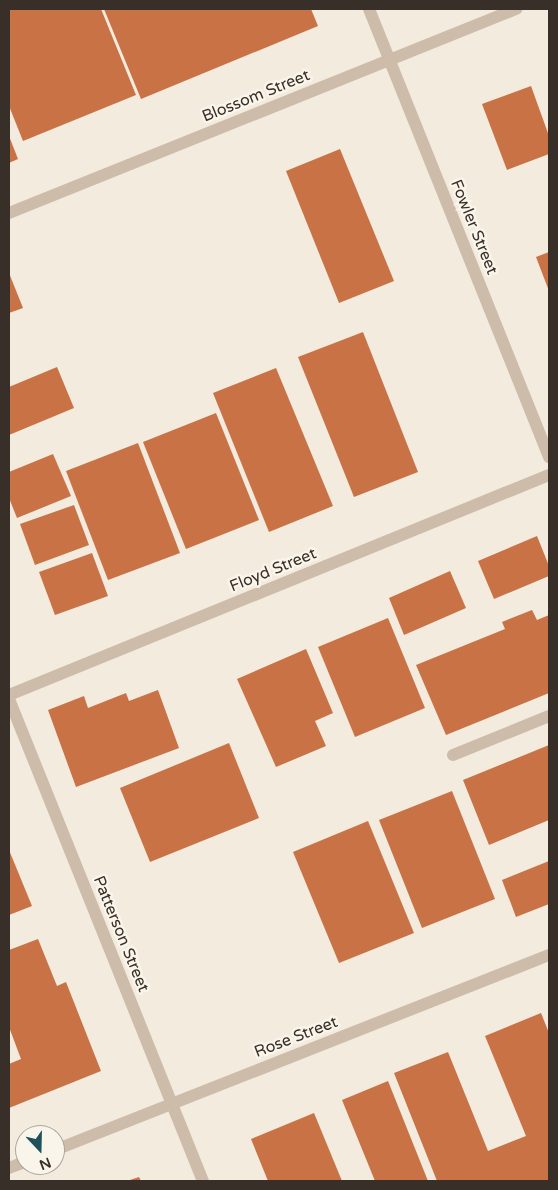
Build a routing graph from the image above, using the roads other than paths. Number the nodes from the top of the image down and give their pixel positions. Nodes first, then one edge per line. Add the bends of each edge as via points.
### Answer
1 (369, 9) edge
2 (516, 9) edge
3 (389, 60) junction
4 (9, 213) edge
5 (549, 457) edge
6 (549, 475) edge
7 (9, 697) edge
8 (549, 716) edge
9 (453, 755) dead end
10 (549, 955) edge
11 (172, 1103) junction
12 (65, 1146) edge
13 (203, 1181) edge

1 - 3 street, Fowler Street
2 - 3 street, Blossom Street
3 - 4 street, Blossom Street
3 - 5 street, Fowler Street
6 - 7 street, Floyd Street
7 - 11 street, Patterson Street
8 - 9 street
10 - 11 street, Rose Street
11 - 12 street, Rose Street
11 - 13 street, Patterson Street

